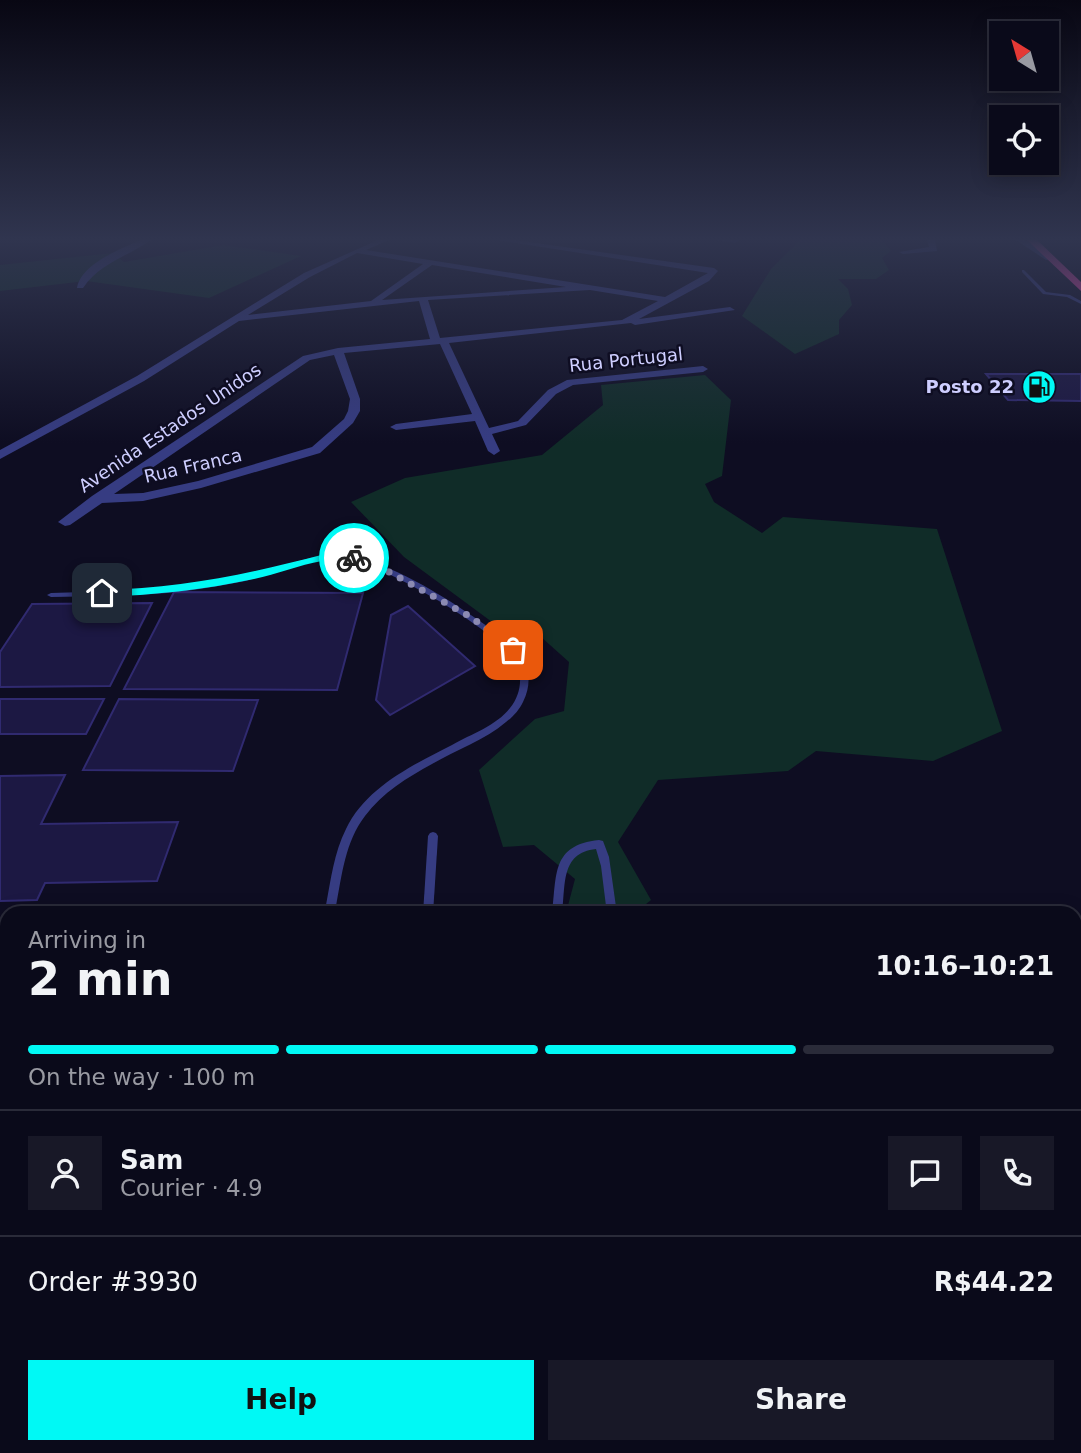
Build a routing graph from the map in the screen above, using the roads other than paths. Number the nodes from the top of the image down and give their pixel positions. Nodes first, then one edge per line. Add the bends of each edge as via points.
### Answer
1 (253, 308) edge
2 (333, 308) edge
3 (428, 308) edge
4 (652, 308) edge
5 (730, 310) dead end
6 (234, 320) junction
7 (624, 323) junction
8 (440, 342) junction
9 (338, 351) junction
10 (703, 369) dead end
11 (478, 417) junction
12 (396, 427) dead end
13 (485, 432) junction
14 (494, 451) dead end
15 (0, 455) edge
16 (97, 499) junction
17 (65, 522) dead end
18 (51, 595) dead end
19 (433, 836) dead end
20 (331, 906) edge
21 (429, 906) edge
22 (557, 906) edge
23 (610, 906) edge

1 - 6 street
2 - 6 street
3 - 8 street
4 - 7 street
5 - 7 street, Avenida Estados Unidos
6 - 15 street via 183,354
7 - 8 street, Avenida Estados Unidos
8 - 9 street, Avenida Estados Unidos
8 - 11 street
9 - 16 street, Avenida Estados Unidos via 296,363
9 - 16 street, Rua Franca via 355,399 354,411 328,443 201,484 143,497
10 - 13 street, Rua Portugal via 571,382 552,392 522,423
11 - 12 street
11 - 13 street
13 - 14 street
16 - 17 street, Avenida Estados Unidos
18 - 20 lane via 205,586 345,556 389,572 471,617 513,650 524,666 525,690 514,710 379,793 343,846
19 - 21 lane
22 - 23 lane via 560,875 571,851 587,844 599,844 604,850

